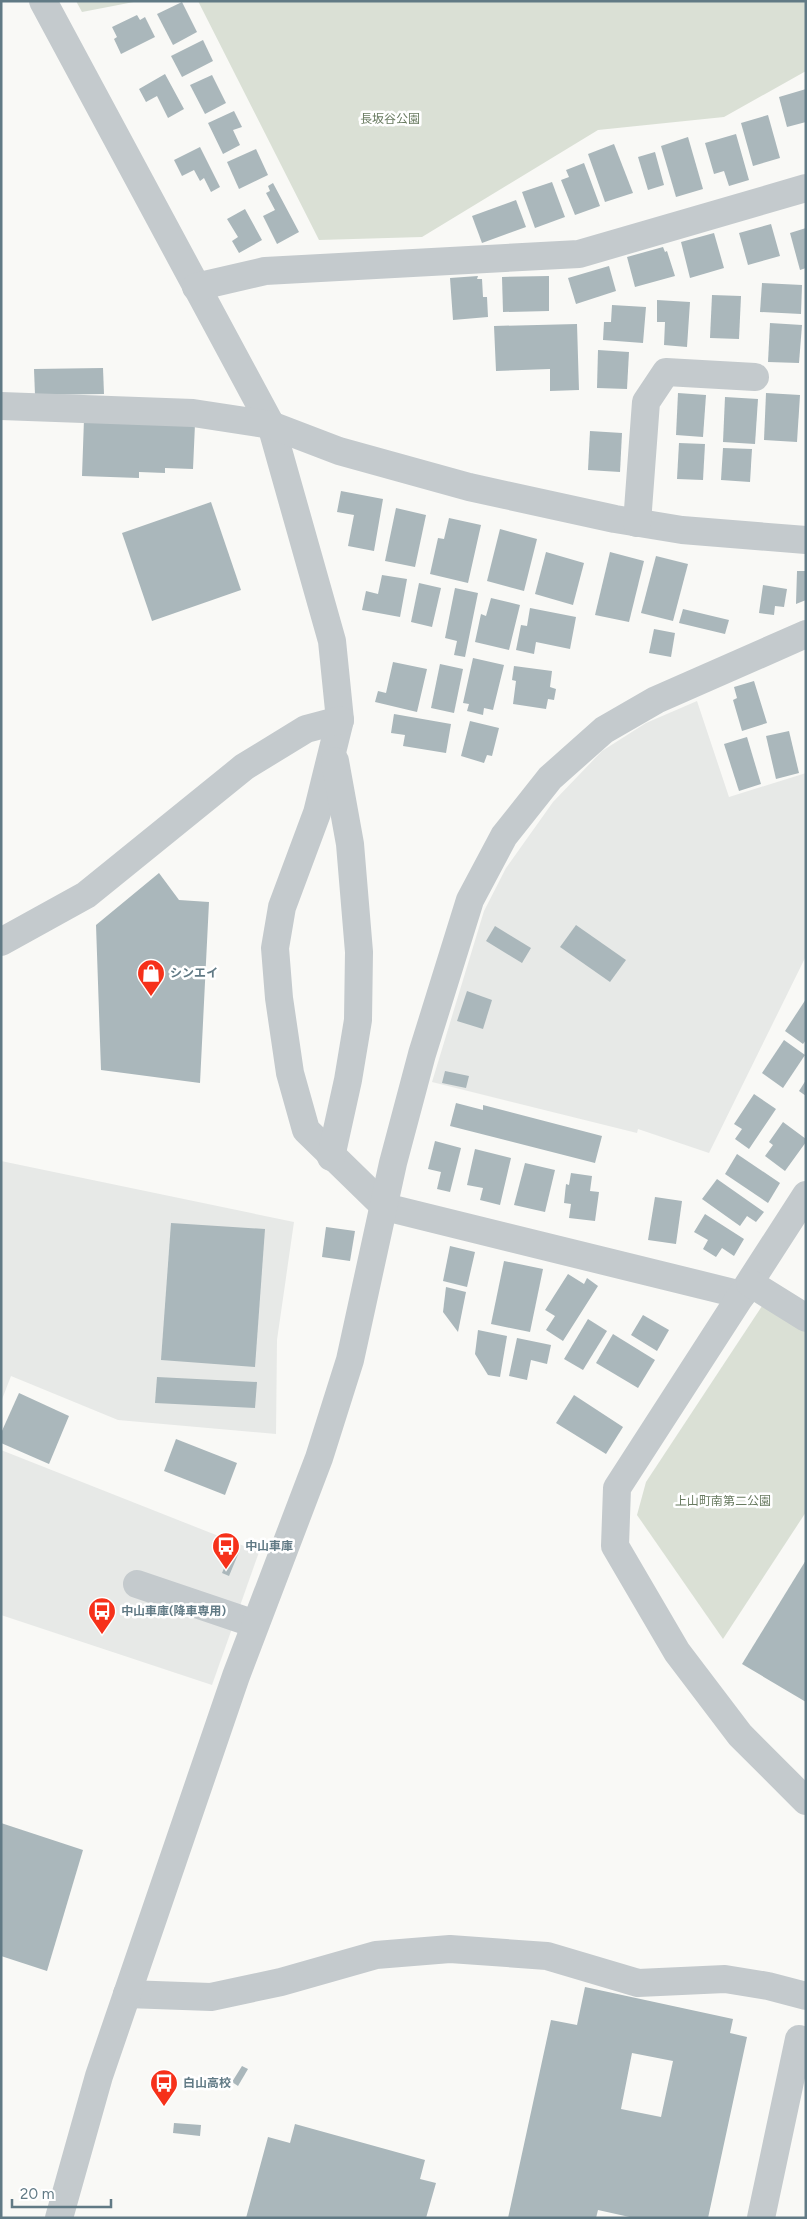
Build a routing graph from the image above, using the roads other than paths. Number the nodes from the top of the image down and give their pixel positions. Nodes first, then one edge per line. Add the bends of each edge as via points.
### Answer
1 (43, 1) edge
2 (806, 188) edge
3 (196, 287) junction
4 (755, 377) dead end
5 (1, 406) edge
6 (271, 425) junction
7 (637, 523) junction
8 (806, 540) edge
9 (806, 634) edge
10 (340, 720) junction
11 (333, 752) junction
12 (1, 942) edge
13 (331, 1157) junction
14 (806, 1195) edge
15 (385, 1207) junction
16 (746, 1289) junction
17 (806, 1318) edge
18 (137, 1584) dead end
19 (255, 1624) junction
20 (806, 1801) edge
21 (127, 1994) junction
22 (806, 1996) edge
23 (799, 2039) dead end
24 (59, 2218) edge
25 (761, 2218) edge

1 - 3 street
2 - 3 street via 579,254 265,271
3 - 6 street
4 - 7 street via 666,372 646,402
5 - 6 street via 193,413
6 - 7 street via 339,451 470,487
6 - 10 street via 332,641
7 - 8 street
9 - 15 street via 656,700 604,730 550,778 504,836 470,900 422,1054 393,1163
10 - 11 street
10 - 12 street via 306,729 244,767 86,895
11 - 13 street via 350,844 359,952 358,1020
11 - 13 street via 317,813 282,907 276,948 279,998 290,1073 306,1130
13 - 15 street
14 - 16 street
15 - 16 street
15 - 19 street via 344,1378 319,1458
16 - 17 street
16 - 20 street via 617,1488 615,1546 677,1652 740,1735
18 - 19 street
19 - 21 street
21 - 22 street via 211,1997 281,1982 376,1955 450,1949 547,1956 638,1983 725,1979
21 - 24 street via 99,2076
23 - 25 street

